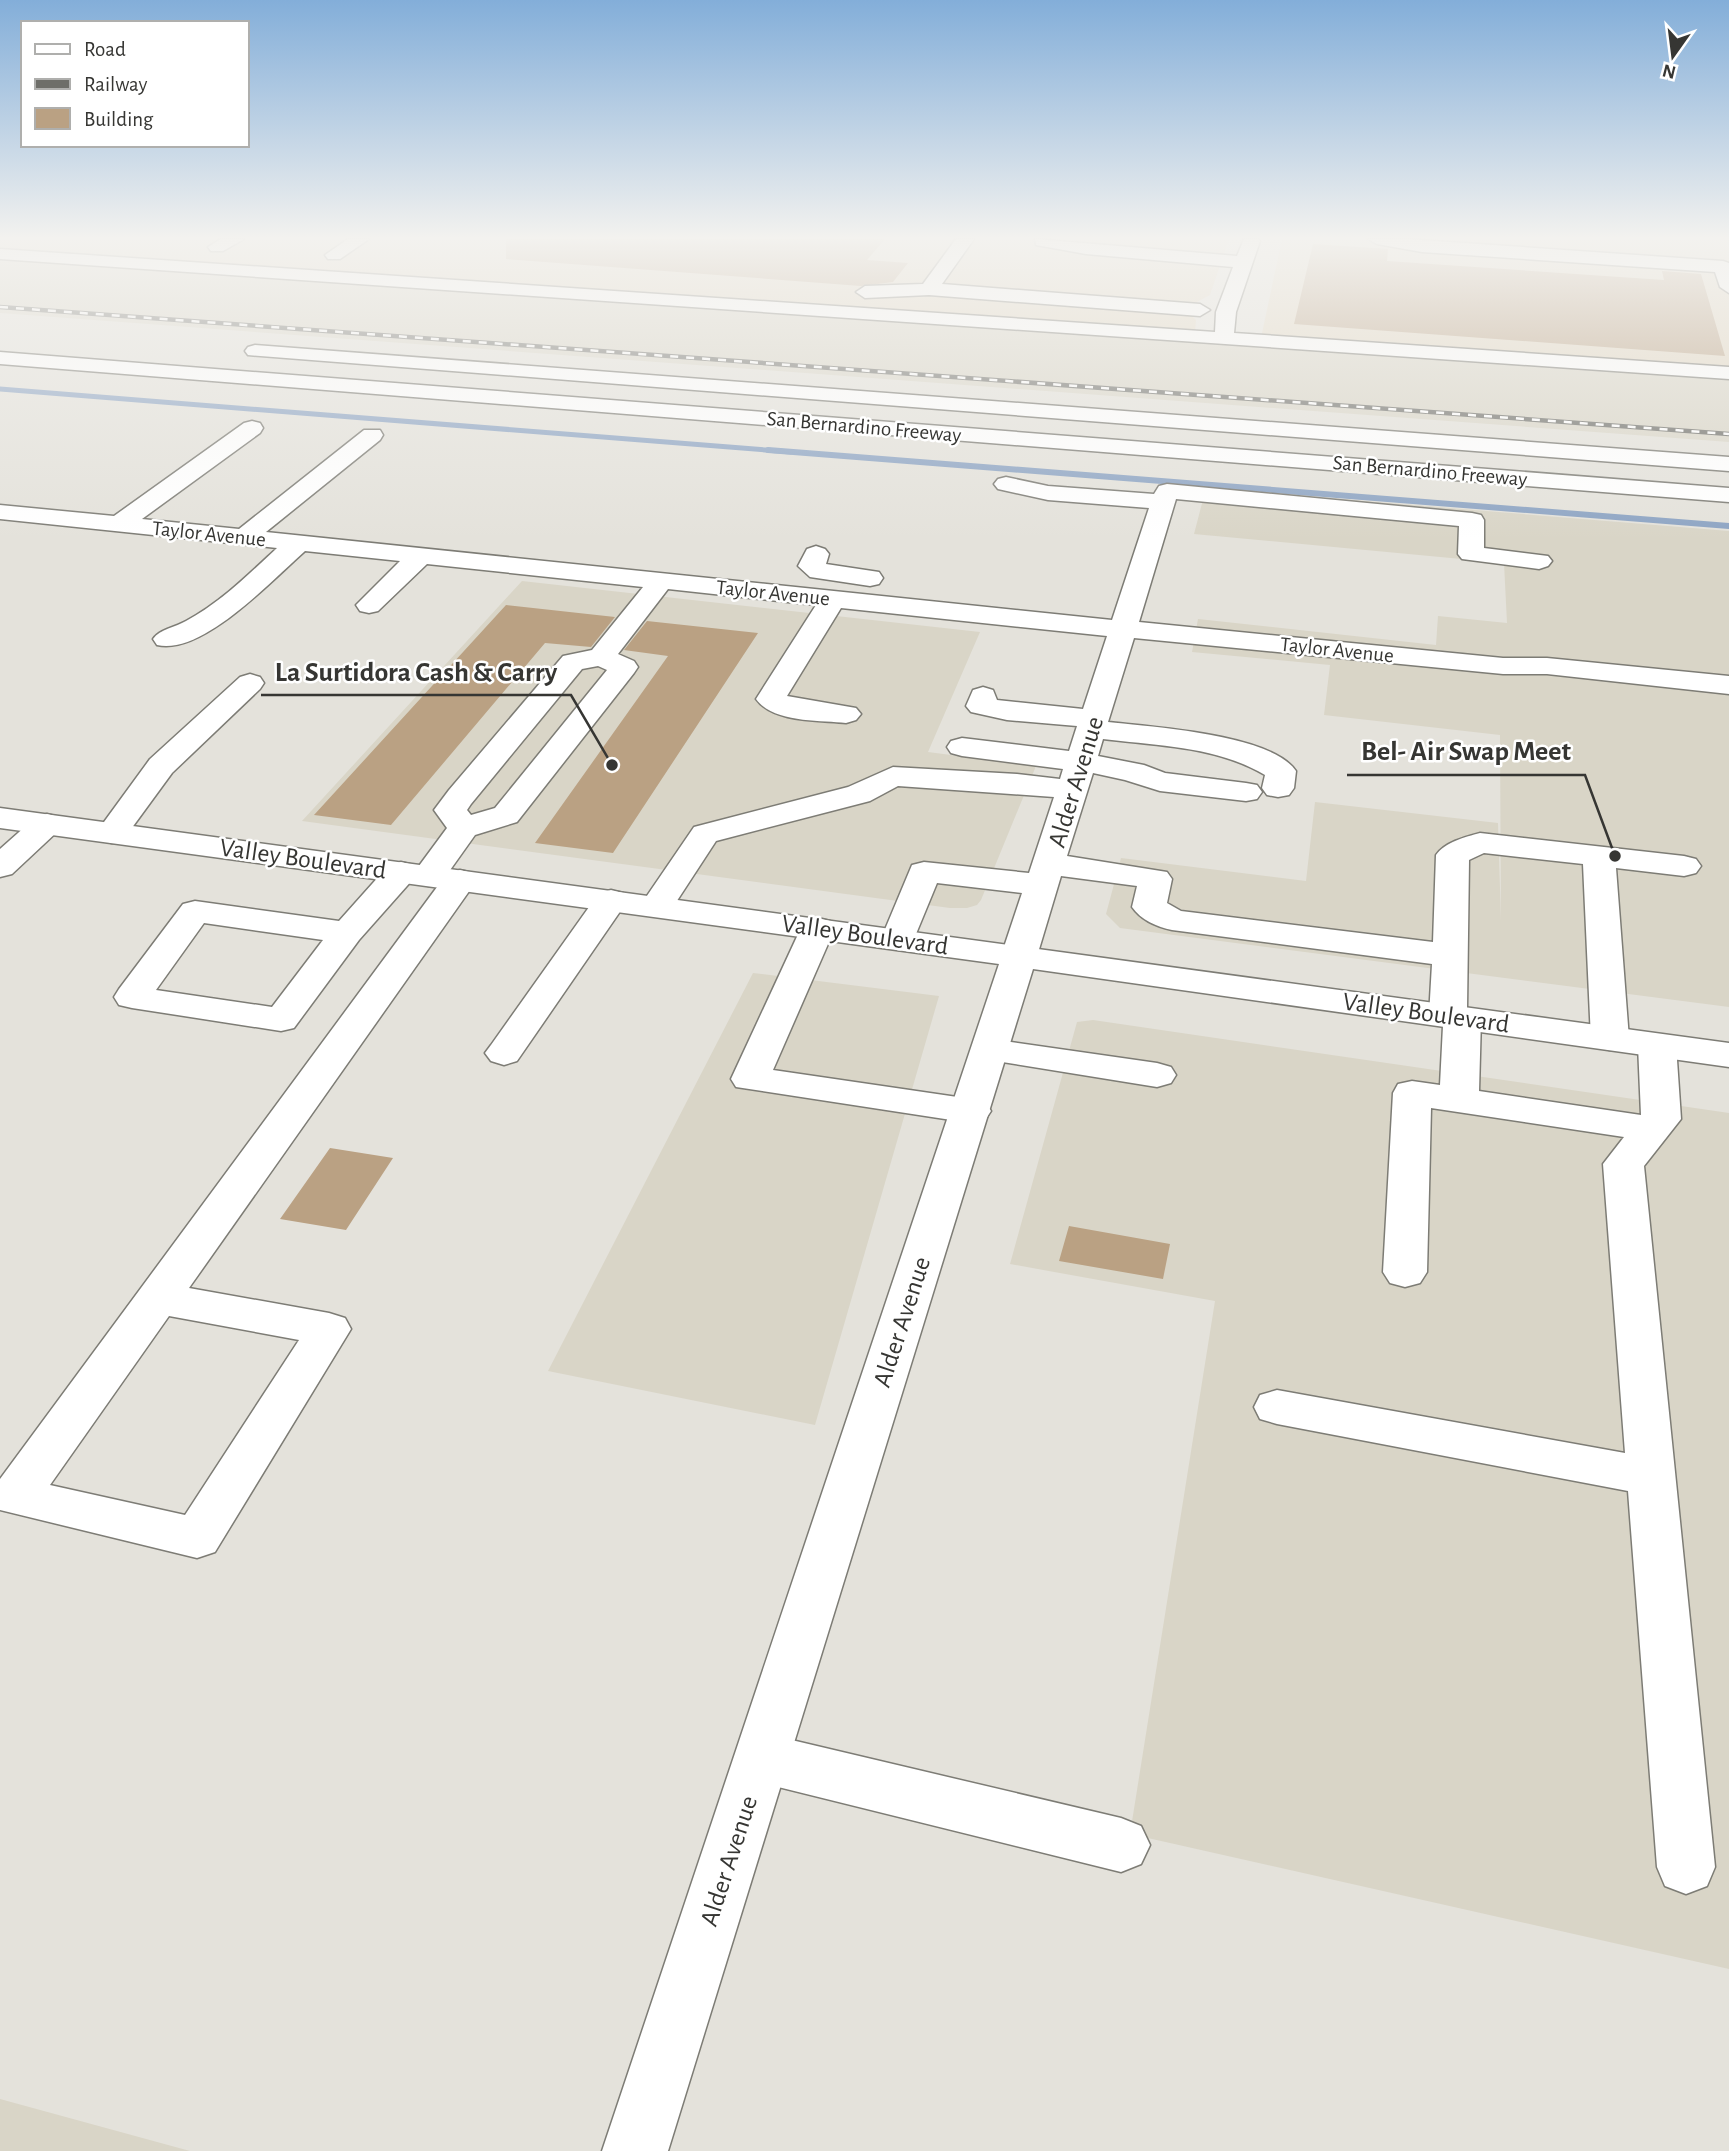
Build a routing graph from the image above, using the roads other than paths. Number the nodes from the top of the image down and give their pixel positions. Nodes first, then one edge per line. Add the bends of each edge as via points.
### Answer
1 (1244, 339) edge
2 (1385, 339) edge
3 (235, 350) dead end
4 (0, 358) edge
5 (1729, 363) edge
6 (1729, 373) edge
7 (251, 428) dead end
8 (372, 435) dead end
9 (1729, 464) edge
10 (1006, 484) dead end
11 (1729, 495) edge
12 (1162, 505) junction
13 (0, 512) edge
14 (1061, 516) dead end
15 (120, 524) junction
16 (245, 537) junction
17 (299, 543) junction
18 (816, 554) dead end
19 (421, 556) junction
20 (1539, 561) dead end
21 (662, 581) junction
22 (833, 599) junction
23 (862, 602) junction
24 (369, 605) dead end
25 (1123, 629) junction
26 (167, 639) dead end
27 (601, 657) junction
28 (250, 683) dead end
29 (1729, 685) edge
30 (983, 696) dead end
31 (846, 714) dead end
32 (1094, 724) junction
33 (962, 747) dead end
34 (1077, 776) junction
35 (1278, 788) dead end
36 (1246, 792) dead end
37 (0, 818) edge
38 (47, 824) junction
39 (464, 828) junction
40 (112, 833) junction
41 (1600, 857) junction
42 (1684, 866) dead end
43 (0, 867) edge
44 (1047, 874) junction
45 (430, 876) junction
46 (611, 900) junction
47 (657, 906) junction
48 (818, 928) junction
49 (348, 933) junction
50 (899, 939) junction
51 (1448, 955) junction
52 (1018, 956) junction
53 (1455, 1017) junction
54 (1610, 1039) junction
55 (1657, 1045) junction
56 (990, 1050) junction
57 (504, 1053) dead end
58 (1729, 1055) edge
59 (1157, 1075) dead end
60 (1459, 1101) junction
61 (971, 1111) junction
62 (1653, 1129) junction
63 (1405, 1272) dead end
64 (157, 1298) junction
65 (1277, 1407) dead end
66 (1651, 1477) junction
67 (762, 1758) junction
68 (1121, 1845) dead end
69 (1686, 1867) dead end
70 (635, 2151) edge

1 - 6 main road
2 - 5 main road
3 - 9 main road, San Bernardino Freeway
4 - 11 main road, San Bernardino Freeway
7 - 15 main road
8 - 16 main road
10 - 12 main road
12 - 14 main road
12 - 20 main road via 1472,520 1471,554
12 - 25 main road, Alder Avenue
13 - 15 main road, Taylor Avenue
15 - 16 main road, Taylor Avenue
16 - 17 main road, Taylor Avenue
17 - 19 main road, Taylor Avenue
17 - 26 main road via 210,619 185,635
18 - 23 main road via 811,566 819,571 875,580
19 - 21 main road, Taylor Avenue
19 - 24 main road
21 - 22 main road, Taylor Avenue
21 - 27 main road
22 - 23 main road, Taylor Avenue
22 - 31 main road via 771,699 787,707
23 - 25 main road, Taylor Avenue
25 - 29 main road, Taylor Avenue
25 - 32 main road, Alder Avenue
27 - 39 main road via 573,662 455,803 450,810
27 - 39 main road via 624,667 506,815
28 - 40 main road via 162,766
30 - 32 main road via 981,706
32 - 34 main road, Alder Avenue
32 - 35 main road via 1263,758 1281,771
33 - 34 main road
34 - 36 main road via 1133,772 1160,782
34 - 44 main road, Alder Avenue
34 - 47 main road via 1017,783 893,776 859,794 705,834
37 - 38 main road, Valley Boulevard
38 - 40 main road, Valley Boulevard
38 - 43 main road
39 - 45 main road
40 - 45 main road, Valley Boulevard
41 - 42 main road
41 - 51 main road via 1480,843 1453,855
41 - 54 main road
44 - 50 main road via 924,872
44 - 51 main road via 1155,878 1149,907 1172,920
44 - 52 main road, Alder Avenue
45 - 46 main road, Valley Boulevard
45 - 49 main road
45 - 64 main road
46 - 47 main road, Valley Boulevard
46 - 57 main road
47 - 48 main road, Valley Boulevard
48 - 50 main road, Valley Boulevard
48 - 61 main road via 750,1079
49 - 49 main road via 281,1020 131,997 195,911
50 - 52 main road, Valley Boulevard
51 - 53 main road
52 - 53 main road, Valley Boulevard
52 - 56 main road, Alder Avenue
53 - 54 main road, Valley Boulevard
53 - 60 main road
54 - 55 main road, Valley Boulevard
55 - 58 main road, Valley Boulevard
55 - 62 main road via 1661,1119
56 - 59 main road
56 - 61 main road, Alder Avenue
60 - 62 main road
60 - 63 main road via 1412,1093
61 - 67 main road, Alder Avenue
62 - 66 main road via 1623,1164
64 - 64 main road via 70,1419 15,1496 197,1538 329,1329
65 - 66 main road
66 - 69 main road
67 - 68 main road
67 - 70 main road, Alder Avenue

